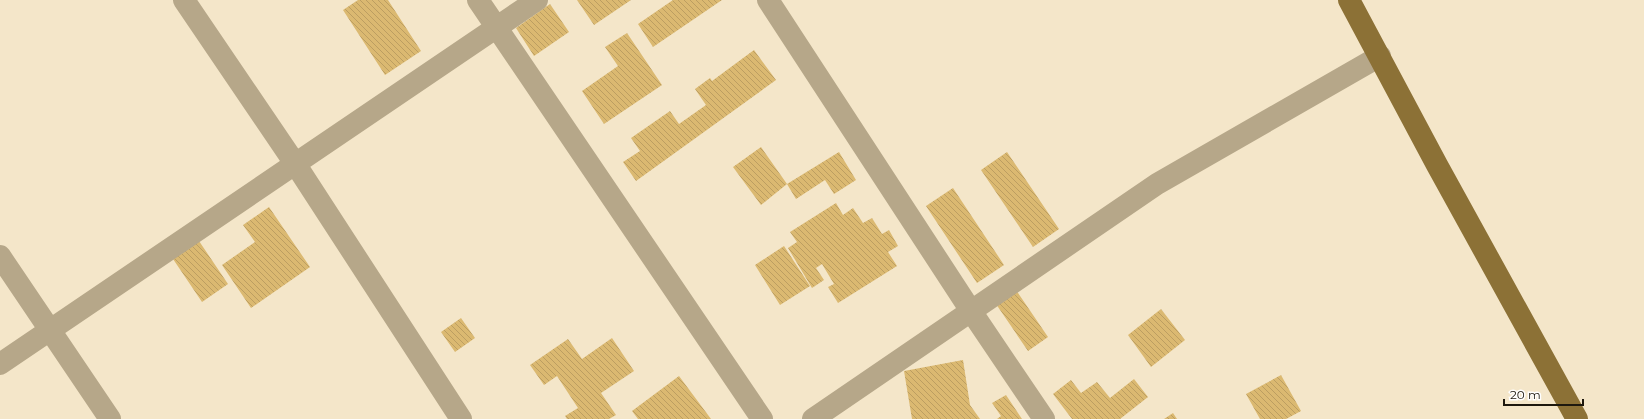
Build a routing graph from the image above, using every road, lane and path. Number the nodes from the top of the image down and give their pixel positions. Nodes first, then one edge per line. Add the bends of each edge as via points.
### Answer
1 (184, 0) edge
2 (478, 0) edge
3 (537, 0) edge
4 (768, 0) edge
5 (1349, 0) edge
6 (498, 28) junction
7 (1380, 56) junction
8 (296, 165) junction
9 (0, 256) edge
10 (971, 311) junction
11 (50, 330) junction
12 (0, 364) edge
13 (110, 419) edge
14 (461, 419) edge
15 (762, 419) edge
16 (814, 419) edge
17 (1044, 419) edge
18 (1578, 419) edge

1 - 8 street
2 - 6 street
3 - 6 street
4 - 10 street
5 - 7 main road
6 - 8 street
6 - 15 street
7 - 10 street via 1157,184
7 - 18 main road via 1437,165
8 - 11 street
8 - 14 street
9 - 11 street
10 - 16 street
10 - 17 street
11 - 12 street
11 - 13 street

